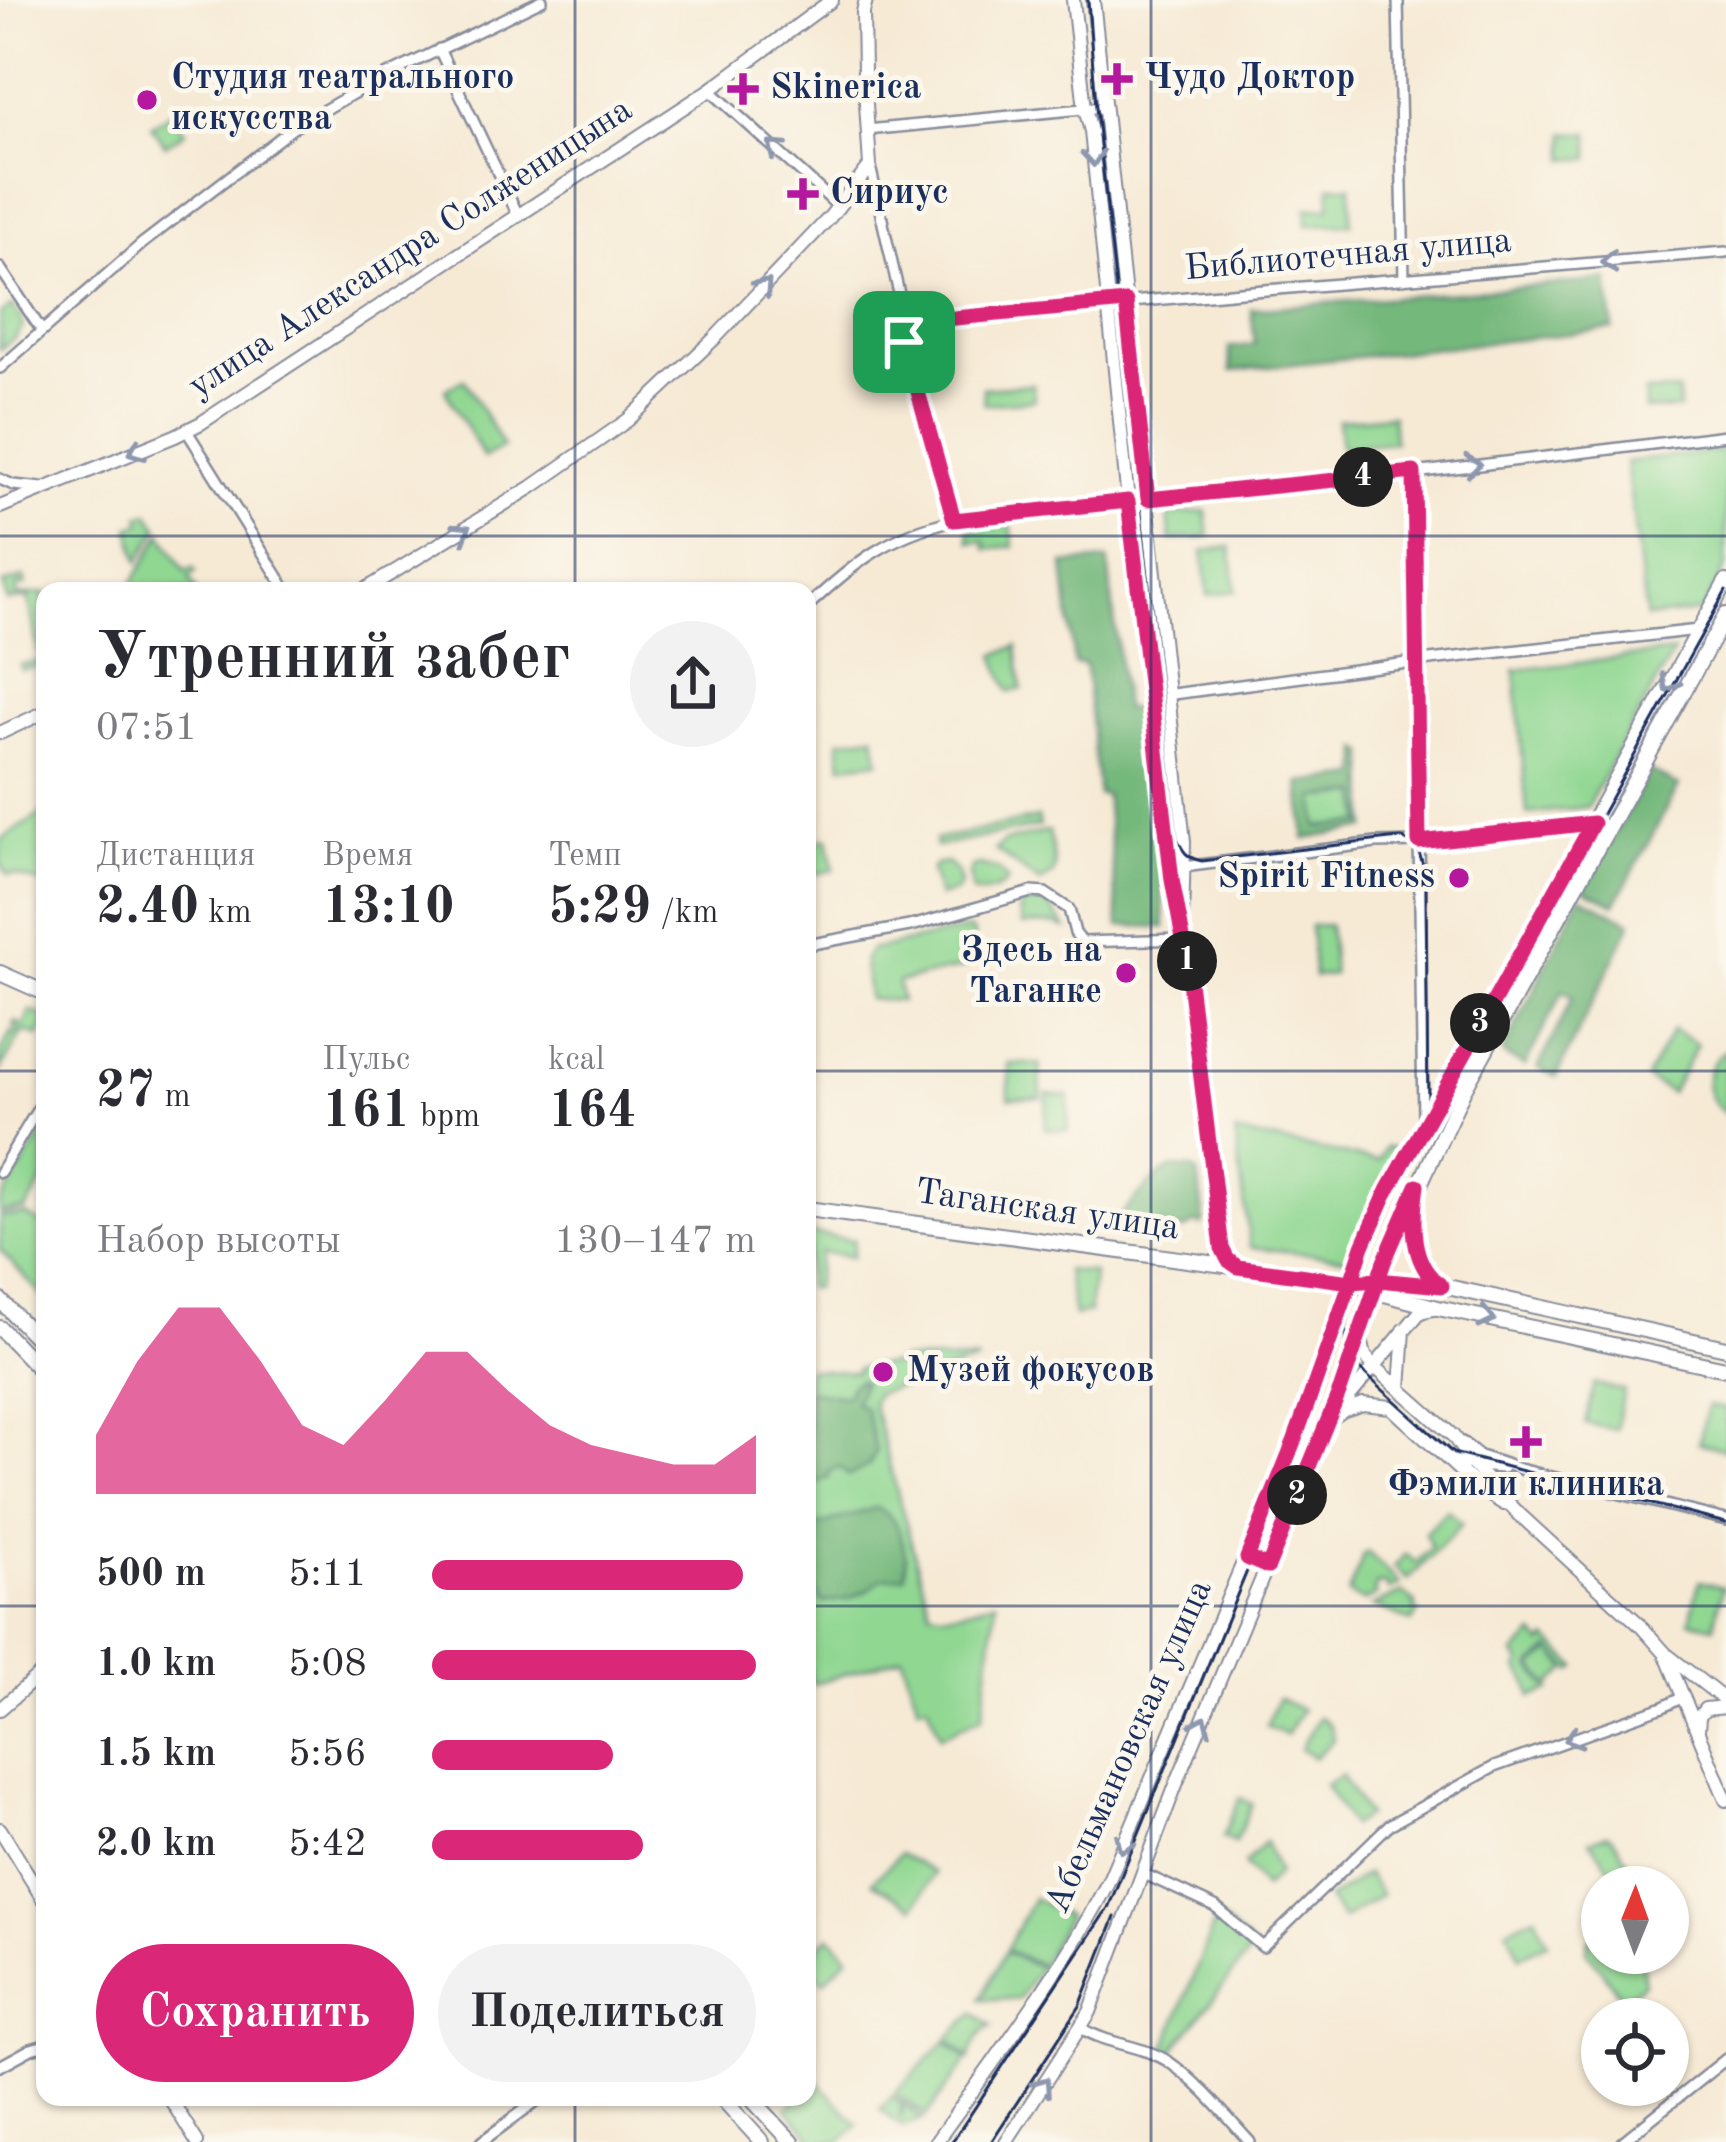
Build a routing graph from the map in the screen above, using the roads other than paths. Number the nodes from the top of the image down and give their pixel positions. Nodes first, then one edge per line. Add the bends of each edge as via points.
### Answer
1 (542, 0) edge
2 (832, 0) edge
3 (1072, 0) edge
4 (1093, 0) edge
5 (1398, 0) edge
6 (863, 4) edge
7 (439, 49) junction
8 (710, 89) junction
9 (1103, 107) junction
10 (1085, 109) junction
11 (867, 130) junction
12 (870, 166) junction
13 (839, 207) junction
14 (518, 215) junction
15 (1726, 252) edge
16 (0, 268) edge
17 (1404, 279) junction
18 (1126, 302) junction
19 (1107, 303) junction
20 (902, 323) junction
21 (42, 331) junction
22 (0, 368) edge
23 (188, 430) junction
24 (1726, 435) edge
25 (1414, 472) junction
26 (0, 479) edge
27 (43, 488) junction
28 (1148, 499) junction
29 (1128, 501) junction
30 (0, 507) edge
31 (954, 520) junction
32 (281, 582) edge
33 (377, 582) edge
34 (1726, 582) edge
35 (816, 599) edge
36 (1726, 615) edge
37 (1707, 632) junction
38 (1416, 662) junction
39 (1168, 695) junction
40 (1150, 697) junction
41 (36, 716) edge
42 (0, 734) edge
43 (1593, 823) junction
44 (1609, 830) junction
45 (1419, 842) junction
46 (1183, 867) junction
47 (1183, 933) junction
48 (816, 943) edge
49 (0, 973) edge
50 (36, 989) edge
51 (36, 1112) edge
52 (1423, 1128) junction
53 (0, 1172) edge
54 (1417, 1186) junction
55 (816, 1210) edge
56 (1238, 1267) junction
57 (1351, 1282) junction
58 (1375, 1286) junction
59 (1442, 1286) junction
60 (0, 1300) edge
61 (1438, 1308) junction
62 (0, 1328) edge
63 (1405, 1330) junction
64 (1360, 1334) junction
65 (36, 1338) edge
66 (1726, 1348) edge
67 (36, 1366) edge
68 (1374, 1366) junction
69 (1726, 1369) edge
70 (1400, 1388) junction
71 (1326, 1425) junction
72 (1454, 1436) junction
73 (1493, 1460) junction
74 (1514, 1468) junction
75 (1477, 1472) junction
76 (1498, 1491) junction
77 (1520, 1514) junction
78 (1726, 1520) edge
79 (1247, 1558) junction
80 (1268, 1567) junction
81 (1665, 1653) junction
82 (36, 1678) edge
83 (1706, 1686) junction
84 (1683, 1697) junction
85 (1726, 1704) edge
86 (0, 1709) edge
87 (1698, 1731) junction
88 (1156, 1774) junction
89 (1177, 1782) junction
90 (1726, 1800) edge
91 (0, 1829) edge
92 (1142, 1873) junction
93 (36, 1887) edge
94 (1081, 2027) junction
95 (36, 2046) edge
96 (1726, 2059) edge
97 (0, 2066) edge
98 (175, 2106) edge
99 (530, 2106) edge
100 (730, 2106) edge
101 (758, 2106) edge
102 (1638, 2128) junction
103 (1643, 2141) edge
104 (197, 2142) edge
105 (481, 2142) edge
106 (762, 2142) edge
107 (792, 2142) edge
108 (936, 2142) edge
109 (1006, 2142) edge
110 (1250, 2142) edge
111 (1622, 2142) edge

1 - 7 street
2 - 8 street, улица Александра Солженицына
3 - 10 street
4 - 9 street
5 - 17 street
6 - 11 street
7 - 14 street
7 - 21 street via 281,135
13 -> 8 street
8 - 14 street, улица Александра Солженицына
9 - 10 street
9 - 18 street
10 - 11 street
10 -> 19 street
11 - 12 street
12 - 13 street
12 - 20 street
33 -> 13 street via 628,420
14 - 23 street, улица Александра Солженицына
15 -> 17 street, Библиотечная улица
16 - 21 street
17 - 18 street, Библиотечная улица
18 - 19 street, Библиотечная улица
18 - 28 street
19 - 20 street, Библиотечная улица
19 - 29 street
20 - 31 street
21 - 22 street
23 -> 27 street, улица Александра Солженицына
23 - 32 street
25 -> 24 street
25 - 28 street
25 - 38 street
26 - 27 street
27 - 30 street, улица Александра Солженицына
28 - 29 street
28 - 39 street
29 - 31 street
29 - 40 street
31 - 35 street via 861,558
34 - 37 main road
36 - 37 main road
37 - 38 street
37 -> 43 main road
37 - 44 main road
38 - 39 street
38 - 45 street
39 - 40 street
39 - 46 street
40 - 47 street
41 - 42 street
43 - 44 street
43 - 45 street
43 - 52 main road
44 - 54 main road
45 - 46 street
45 - 52 street
46 - 47 street
47 - 48 street via 1082,942 1058,898 1031,892
47 - 56 street via 1218,1227
49 - 50 main road
51 - 53 street
52 - 57 main road
54 - 58 main road
54 - 59 main road via 1417,1248
55 - 56 main road, Таганская улица
56 - 57 main road, Таганская улица
57 - 58 main road, Таганская улица
57 - 79 street, Абельмановская улица
58 - 59 street
58 - 61 main road, Таганская улица
58 - 64 street, Абельмановская улица
59 - 66 main road
60 - 65 main road
61 - 63 street via 1420,1312
61 -> 69 main road, Таганская улица
62 - 67 main road
63 - 68 street
63 - 70 street
64 - 68 street
64 - 71 street, Абельмановская улица
68 - 70 street
68 - 71 street
70 - 72 street
71 - 75 street via 1353,1407 1386,1405 1448,1459
71 - 80 street, Абельмановская улица
72 - 73 street
72 - 75 street
73 - 74 street
73 - 75 street
74 - 75 street
74 - 76 street via 1501,1472
74 - 78 street
75 - 76 street
75 - 77 street
76 - 77 street
77 - 81 street
79 - 80 street
79 - 88 street, Абельмановская улица
89 -> 80 street, Абельмановская улица
81 - 83 street
81 - 84 street
82 - 86 street
83 - 84 street
83 - 85 street
84 - 87 street
84 -> 92 street via 1494,1767 1389,1825 1262,1947 1215,1907
85 - 87 street via 1705,1708
87 - 90 street
88 - 89 street via 1159,1786
88 -> 108 street, Абельмановская улица via 1090,1917
89 - 92 street, Абельмановская улица
91 - 93 street
92 - 94 street, Абельмановская улица
109 -> 94 street, Абельмановская улица
94 - 110 street via 1169,2063
95 - 97 street
96 - 102 street
98 - 104 street
99 - 105 street
100 - 106 main road
101 - 107 main road
102 - 103 street
102 - 111 street

